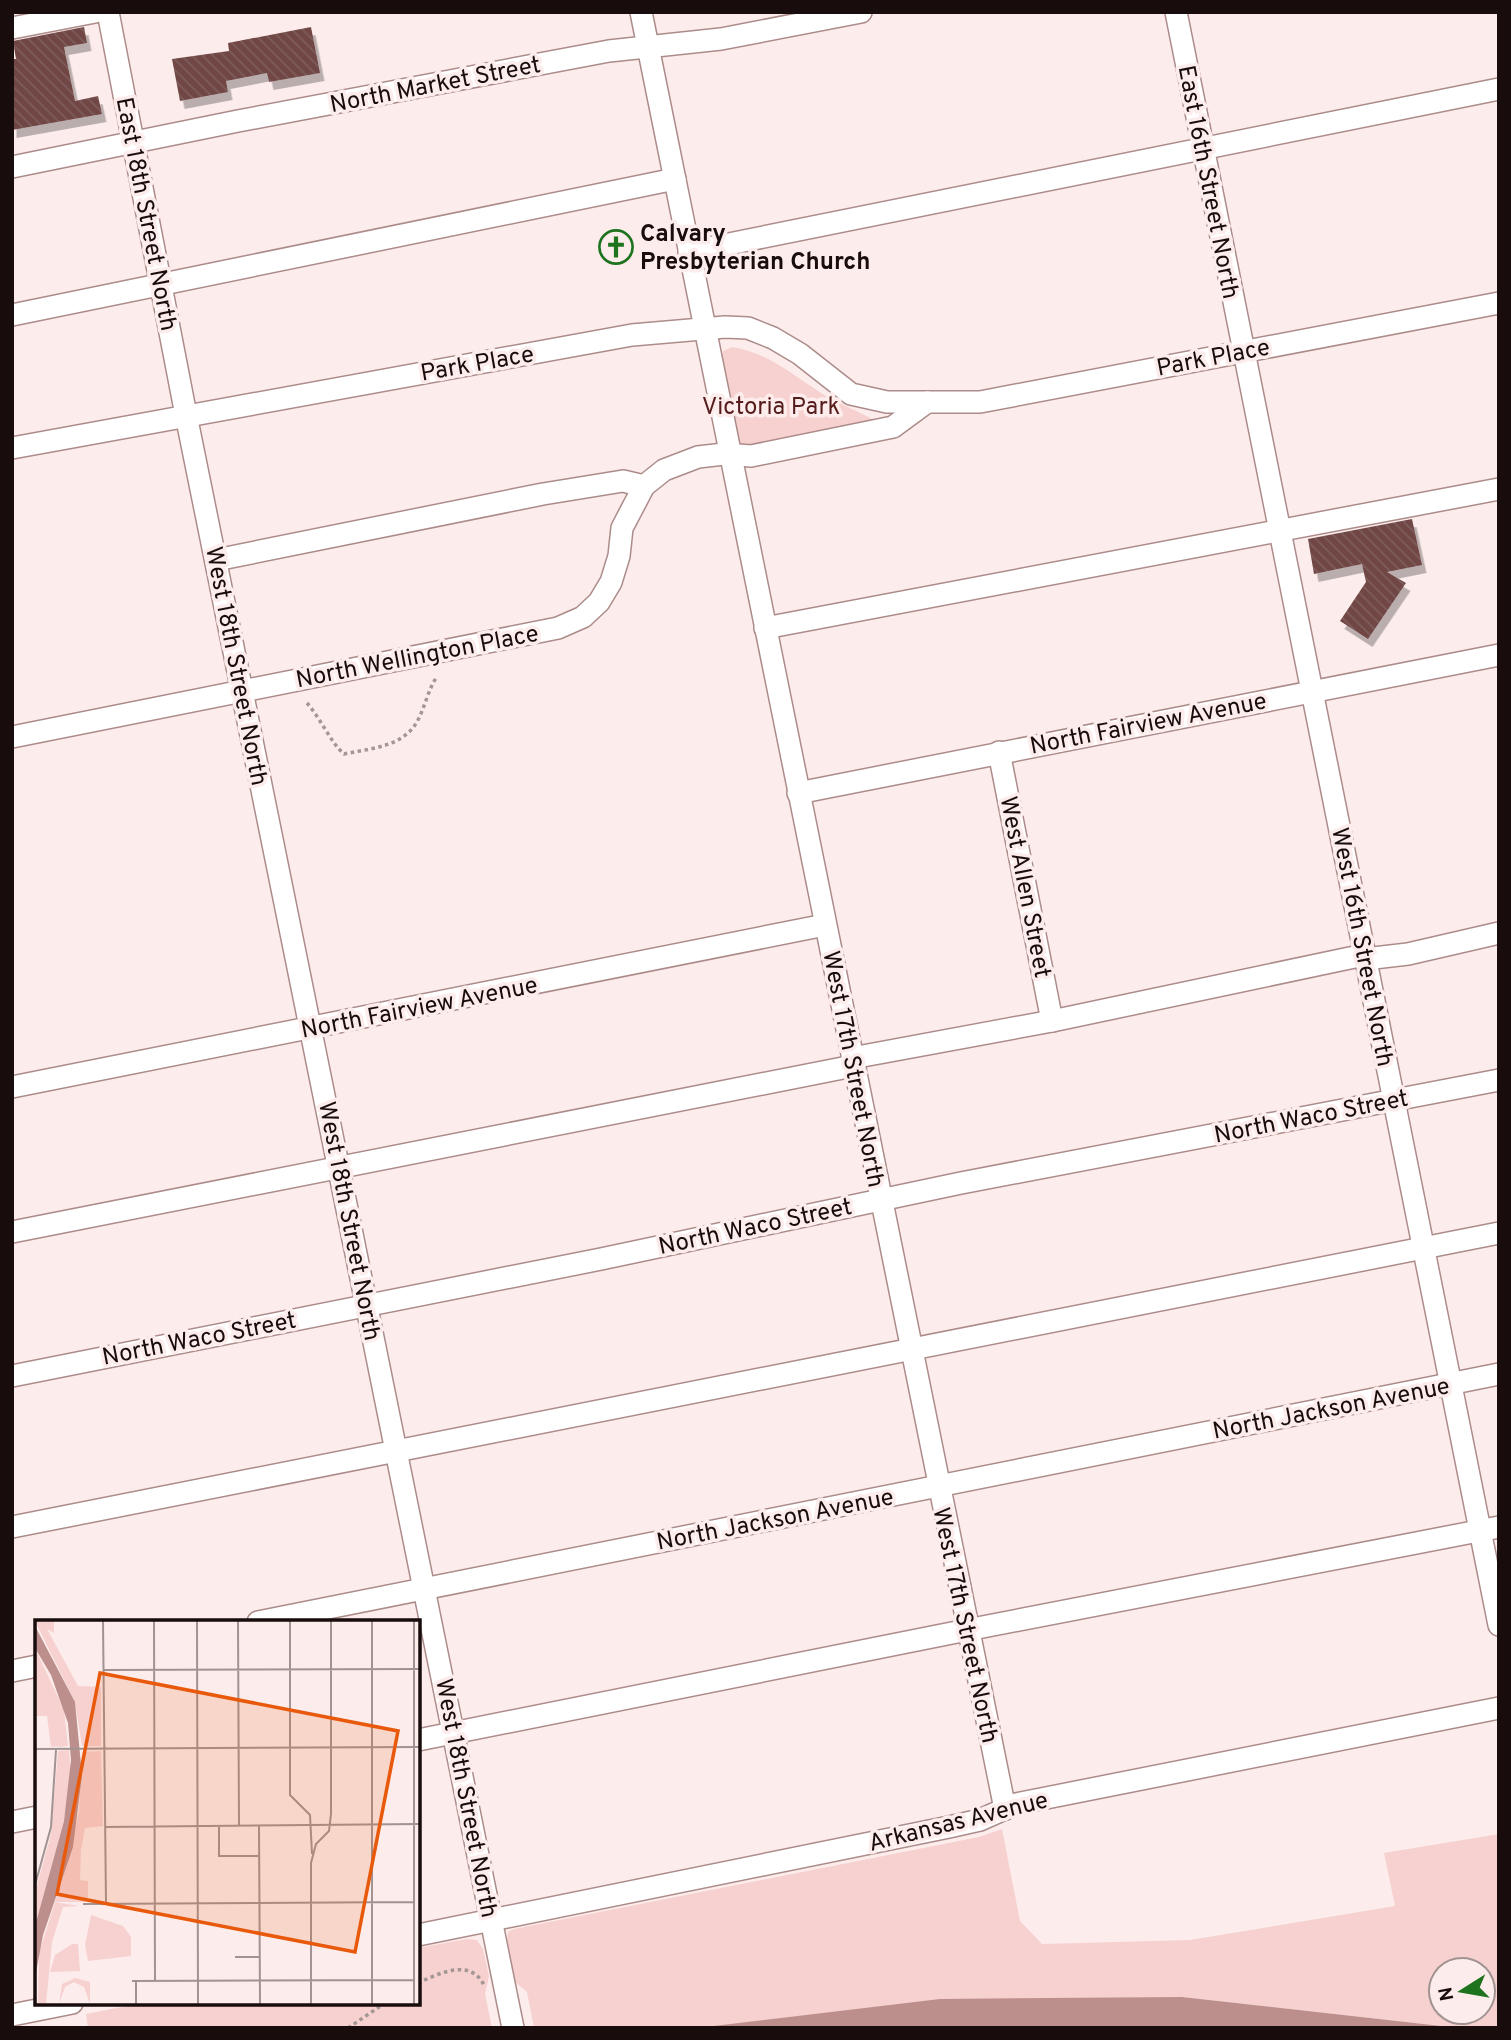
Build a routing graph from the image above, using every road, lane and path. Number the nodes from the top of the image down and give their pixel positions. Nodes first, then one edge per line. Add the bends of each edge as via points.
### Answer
1 (95, 12) edge
2 (108, 12) edge
3 (641, 12) edge
4 (861, 12) edge
5 (1176, 12) edge
6 (12, 28) edge
7 (648, 46) junction
8 (1499, 89) edge
9 (134, 142) junction
10 (1203, 148) junction
11 (12, 167) edge
12 (675, 179) junction
13 (689, 251) junction
14 (161, 284) junction
15 (1499, 303) edge
16 (12, 315) edge
17 (705, 329) junction
18 (1243, 351) junction
19 (927, 402) junction
20 (186, 415) junction
21 (12, 448) edge
22 (730, 454) junction
23 (644, 486) junction
24 (1499, 489) edge
25 (1279, 532) junction
26 (216, 560) junction
27 (765, 628) junction
28 (1499, 656) edge
29 (436, 678) dead end
30 (242, 691) junction
31 (1311, 692) junction
32 (307, 703) dead end
33 (12, 737) edge
34 (999, 752) junction
35 (798, 793) junction
36 (825, 925) junction
37 (1499, 933) edge
38 (1365, 957) junction
39 (1052, 1021) junction
40 (311, 1029) junction
41 (853, 1062) junction
42 (1499, 1080) edge
43 (12, 1087) edge
44 (1393, 1100) junction
45 (339, 1168) junction
46 (881, 1199) junction
47 (12, 1232) edge
48 (1499, 1233) edge
49 (1423, 1248) junction
50 (367, 1305) junction
51 (911, 1350) junction
52 (1499, 1374) edge
53 (12, 1376) edge
54 (1451, 1384) junction
55 (397, 1451) junction
56 (938, 1486) junction
57 (12, 1527) edge
58 (1489, 1529) edge
59 (425, 1588) junction
60 (268, 1620) edge
61 (1499, 1625) edge
62 (967, 1630) junction
63 (35, 1666) edge
64 (12, 1671) edge
65 (1499, 1708) edge
66 (454, 1733) junction
67 (420, 1740) edge
68 (1005, 1809) junction
69 (35, 1817) edge
70 (12, 1822) edge
71 (491, 1920) junction
72 (420, 1935) edge
73 (420, 1982) edge
74 (485, 1986) dead end
75 (68, 2005) edge
76 (382, 2005) edge
77 (12, 2015) edge
78 (45, 2018) edge
79 (513, 2027) edge
80 (348, 2028) edge

1 - 6 street
2 - 9 street, East 18th Street North
3 - 7 street, West 17th Street North
4 - 7 street, North Market Street via 722,39
5 - 10 street, East 16th Street North
7 - 9 street, North Market Street
7 - 12 street, West 17th Street North
8 - 10 street
9 - 11 street, North Market Street
9 - 14 street, East 18th Street North
10 - 13 street
10 - 18 street, East 16th Street North
12 - 13 street, West 17th Street North
12 - 14 street
13 - 17 street, West 17th Street North
14 - 16 street
14 - 20 street, East 18th Street North
15 - 18 street, Park Place
17 - 19 street, Park Place via 748,328 773,338 851,394 887,402
17 - 20 street, Park Place via 632,335
17 - 22 street, West 17th Street North
18 - 19 street, Park Place via 980,402
18 - 25 street, West 16th Street North
19 - 22 street via 892,427 751,456
20 - 21 street, Park Place
20 - 26 street, West 18th Street North
22 - 23 street, North Wellington Place via 698,457 664,470
22 - 27 street, West 17th Street North
23 - 26 street via 623,481 543,494
23 - 30 street, North Wellington Place via 622,528 611,582 583,617 558,628
24 - 25 street
25 - 27 street
25 - 31 street, West 16th Street North
26 - 30 street, West 18th Street North
27 - 35 street, West 17th Street North
28 - 31 street, North Fairview Avenue
29 - 32 path via 407,735 393,744 344,754
30 - 33 street, North Wellington Place
30 - 40 street, West 18th Street North
31 - 34 street, North Fairview Avenue
31 - 38 street, West 16th Street North
34 - 35 street, North Fairview Avenue
34 - 39 street, West Allen Street
35 - 36 street, West 17th Street North
36 - 40 street, North Fairview Avenue
36 - 41 street, West 17th Street North
37 - 38 street via 1408,954
38 - 39 street
38 - 44 street, West 16th Street North
39 - 41 street
40 - 43 street, North Fairview Avenue
40 - 45 street, West 18th Street North
41 - 45 street
41 - 46 street, West 17th Street North
42 - 44 street, North Waco Street
44 - 46 street, North Waco Street
44 - 49 street, West 16th Street North
45 - 47 street
45 - 50 street, West 18th Street North
46 - 50 street, North Waco Street
46 - 51 street, West 17th Street North
48 - 49 street
49 - 51 street
49 - 54 street, West 16th Street North
50 - 53 street, North Waco Street
50 - 55 street, West 18th Street North
51 - 55 street
51 - 56 street, West 17th Street North
52 - 54 street, North Jackson Avenue
54 - 56 street, North Jackson Avenue
54 - 58 street, West 16th Street North
55 - 57 street
55 - 59 street, West 18th Street North
56 - 59 street, North Jackson Avenue
56 - 62 street, West 17th Street North
58 - 61 street, West 16th Street North
58 - 62 street
59 - 60 street, North Jackson Avenue
59 - 66 street, West 18th Street North
62 - 66 street
62 - 68 street, West 17th Street North
63 - 64 street
65 - 68 street, Arkansas Avenue
66 - 67 street
66 - 71 street, West 18th Street North
68 - 71 street, Arkansas Avenue via 949,1827
69 - 70 street
71 - 72 street, Arkansas Avenue
71 - 79 street, West 18th Street North
73 - 74 path via 464,1968 479,1975
75 - 78 street
76 - 80 path
77 - 78 street

